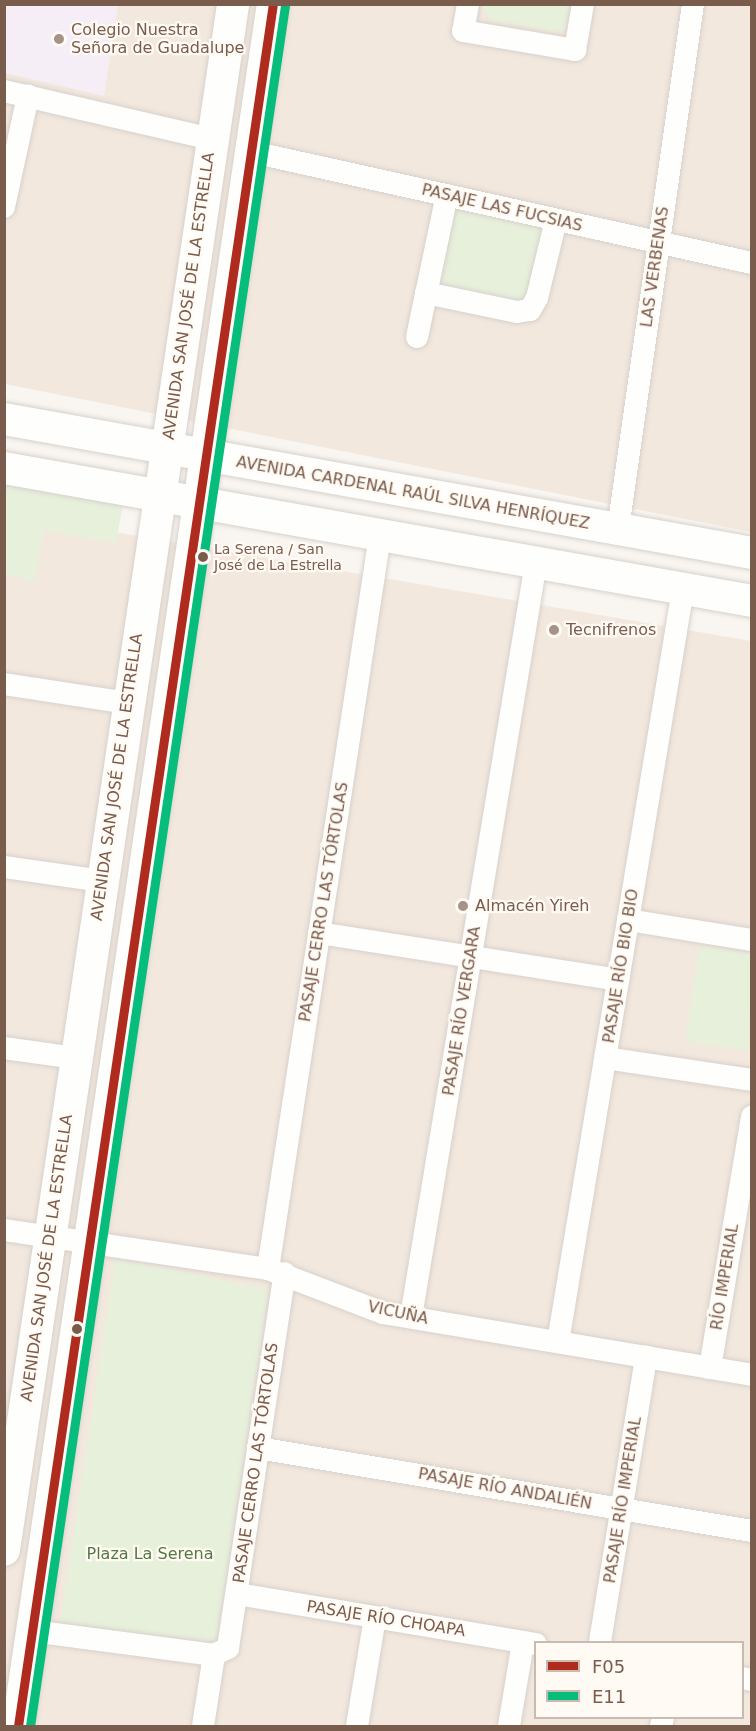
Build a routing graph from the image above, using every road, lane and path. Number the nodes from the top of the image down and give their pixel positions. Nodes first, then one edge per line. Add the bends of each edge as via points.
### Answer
1 (233, 4) edge
2 (273, 4) edge
3 (468, 4) edge
4 (583, 4) edge
5 (693, 4) edge
6 (4, 91) edge
7 (28, 96) junction
8 (212, 139) junction
9 (252, 152) junction
10 (447, 195) junction
11 (4, 207) edge
12 (556, 220) junction
13 (659, 243) junction
14 (752, 263) edge
15 (426, 293) junction
16 (417, 337) dead end
17 (4, 419) edge
18 (166, 449) junction
19 (208, 456) junction
20 (4, 468) edge
21 (158, 496) junction
22 (200, 504) junction
23 (618, 529) junction
24 (380, 536) junction
25 (752, 553) edge
26 (536, 563) junction
27 (683, 589) junction
28 (752, 601) edge
29 (4, 684) edge
30 (128, 703) junction
31 (4, 867) edge
32 (102, 881) junction
33 (628, 920) junction
34 (319, 933) junction
35 (752, 940) edge
36 (471, 957) junction
37 (618, 980) junction
38 (4, 1048) edge
39 (76, 1058) junction
40 (606, 1058) junction
41 (752, 1080) edge
42 (752, 1116) edge
43 (4, 1230) edge
44 (50, 1237) junction
45 (89, 1242) junction
46 (276, 1271) junction
47 (411, 1317) junction
48 (558, 1342) junction
49 (646, 1357) junction
50 (710, 1368) junction
51 (752, 1375) edge
52 (258, 1448) junction
53 (622, 1509) junction
54 (752, 1531) edge
55 (5, 1539) edge
56 (237, 1594) junction
57 (375, 1617) junction
58 (32, 1631) junction
59 (600, 1641) edge
60 (529, 1643) edge
61 (219, 1653) junction
62 (18, 1726) edge
63 (203, 1726) edge
64 (357, 1726) edge
65 (509, 1726) edge

1 - 8 main road, AVENIDA SAN JOSÉ DE LA ESTRELLA
2 - 9 main road
3 - 4 street via 463,31 575,50
5 - 13 street, LAS VERBENAS
6 - 7 street
7 - 8 street
7 - 11 street
8 - 18 main road, AVENIDA SAN JOSÉ DE LA ESTRELLA
9 - 10 street, PASAJE LAS FUCSIAS
9 - 19 main road
10 - 12 street, PASAJE LAS FUCSIAS
10 - 15 street
12 - 13 street, PASAJE LAS FUCSIAS
12 - 15 street via 537,298 530,310 517,312
13 - 14 street, PASAJE LAS FUCSIAS
13 - 23 street, LAS VERBENAS
15 - 16 street
17 - 18 main road, AVENIDA CARDENAL RAÚL SILVA HENRÍQUEZ
18 - 19 main road, AVENIDA CARDENAL RAÚL SILVA HENRÍQUEZ
18 - 21 main road, AVENIDA SAN JOSÉ DE LA ESTRELLA
19 - 22 main road
19 - 23 main road, AVENIDA CARDENAL RAÚL SILVA HENRÍQUEZ
20 - 21 main road
21 - 22 main road
21 - 30 main road, AVENIDA SAN JOSÉ DE LA ESTRELLA
22 - 24 main road
22 - 45 main road
23 - 25 main road, AVENIDA CARDENAL RAÚL SILVA HENRÍQUEZ
24 - 26 main road
24 - 34 street, PASAJE CERRO LAS TÓRTOLAS
26 - 27 main road
26 - 36 street, PASAJE RÍO VERGARA
27 - 28 main road
27 - 33 street, PASAJE RÍO BIO BIO
29 - 30 street
30 - 32 main road, AVENIDA SAN JOSÉ DE LA ESTRELLA
31 - 32 street
32 - 39 main road, AVENIDA SAN JOSÉ DE LA ESTRELLA
33 - 35 street
33 - 37 street, PASAJE RÍO BIO BIO
34 - 36 street
34 - 46 street, PASAJE CERRO LAS TÓRTOLAS
36 - 37 street
36 - 47 street, PASAJE RÍO VERGARA
37 - 40 street, PASAJE RÍO BIO BIO
38 - 39 street
39 - 44 main road, AVENIDA SAN JOSÉ DE LA ESTRELLA
40 - 41 street
40 - 48 street, PASAJE RÍO BIO BIO
42 - 50 street, RÍO IMPERIAL
43 - 44 street, VICUÑA
44 - 45 street, VICUÑA
44 - 55 main road, AVENIDA SAN JOSÉ DE LA ESTRELLA
45 - 46 street, VICUÑA
45 - 58 main road
46 - 47 street, VICUÑA via 366,1307
46 - 52 street, PASAJE CERRO LAS TÓRTOLAS
47 - 48 street, VICUÑA
48 - 49 street, VICUÑA
49 - 50 street, VICUÑA
49 - 53 street, PASAJE RÍO IMPERIAL
50 - 51 street, VICUÑA
52 - 53 street, PASAJE RÍO ANDALIÉN
52 - 56 street, PASAJE CERRO LAS TÓRTOLAS
53 - 54 street, PASAJE RÍO ANDALIÉN
53 - 59 street, PASAJE RÍO IMPERIAL
56 - 57 street, PASAJE RÍO CHOAPA
56 - 61 street, PASAJE CERRO LAS TÓRTOLAS
57 - 60 street, PASAJE RÍO CHOAPA
57 - 64 street
58 - 61 street
58 - 62 main road
60 - 65 street
61 - 63 street, PASAJE CERRO LAS TÓRTOLAS

